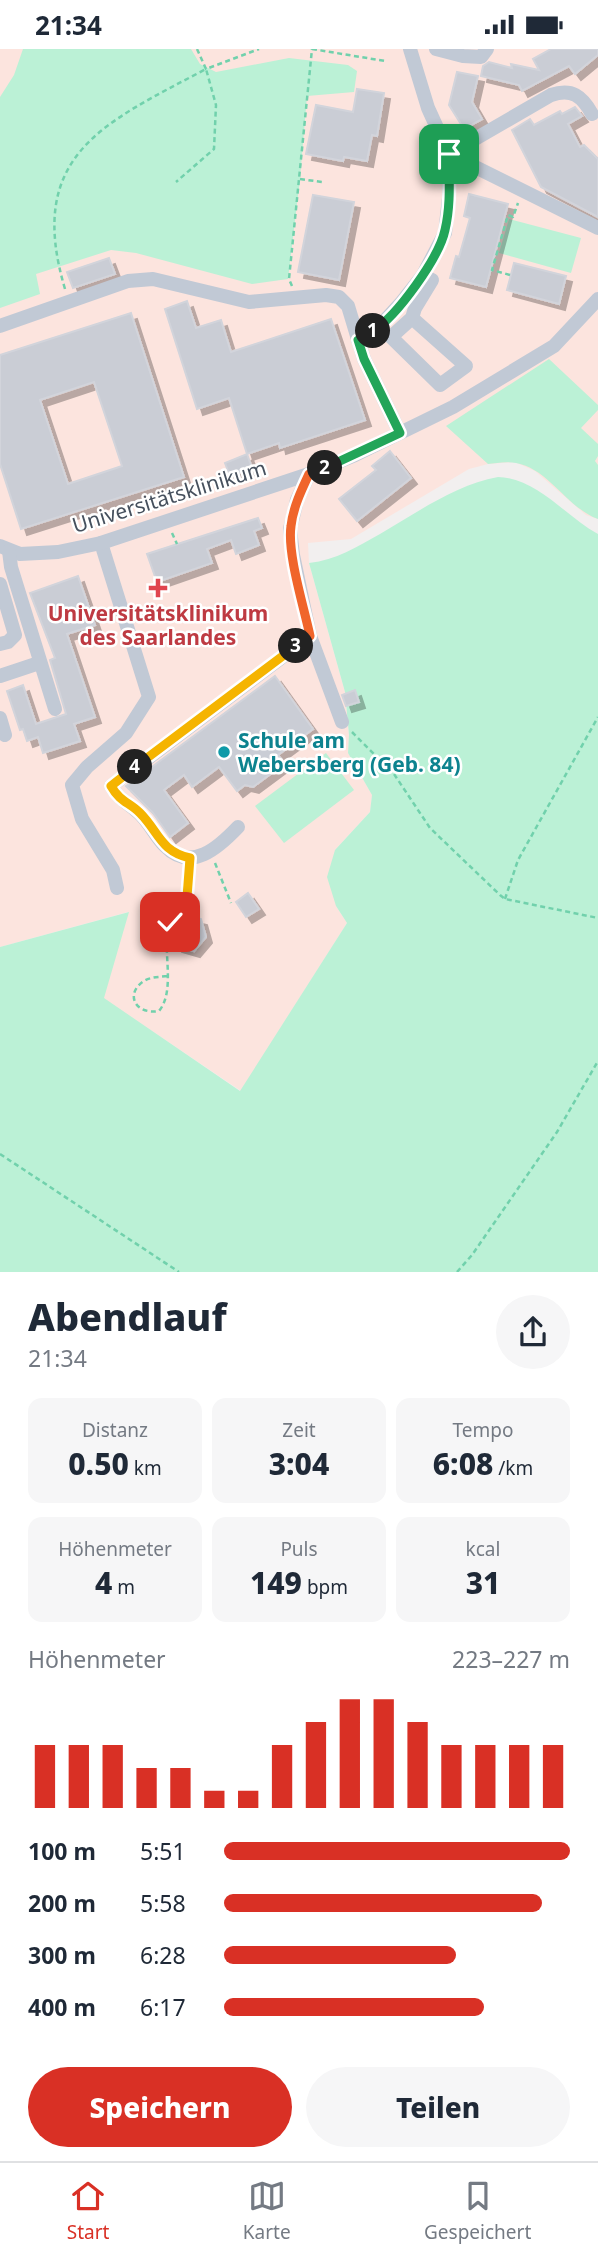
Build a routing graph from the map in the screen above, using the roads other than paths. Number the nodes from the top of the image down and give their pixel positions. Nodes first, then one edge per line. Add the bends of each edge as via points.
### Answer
1 (410, 49) edge
2 (436, 49) edge
3 (487, 49) edge
4 (592, 114) dead end
5 (449, 154) junction
6 (598, 228) edge
7 (423, 275) junction
8 (598, 299) edge
9 (412, 318) junction
10 (0, 326) edge
11 (358, 340) junction
12 (400, 433) junction
13 (309, 474) junction
14 (101, 543) junction
15 (5, 549) edge
16 (0, 584) edge
17 (310, 636) junction
18 (0, 644) edge
19 (39, 663) junction
20 (0, 676) edge
21 (55, 709) dead end
22 (0, 718) edge
23 (342, 722) road end
24 (5, 735) dead end
25 (238, 827) dead end
26 (117, 888) dead end

1 - 5 street via 428,108
2 - 3 street via 481,57
4 - 5 street via 580,96 561,91
5 - 6 street
5 - 7 street via 445,233
7 - 9 street via 432,280
7 - 11 street via 378,328
8 - 12 street, Universitätsklinikum via 554,346
9 - 9 street via 391,337 440,385 466,366
10 - 11 street via 128,281 153,279 249,302 339,297 348,306
11 - 12 street
12 - 13 street, Universitätsklinikum
13 - 14 street, Universitätsklinikum
13 - 17 street via 290,529
14 - 15 street, Universitätsklinikum via 58,552 20,554
14 - 26 street via 149,697 126,733 72,785 82,819 113,870
15 - 19 street
16 - 18 street via 15,635
17 - 23 street
17 - 25 street via 111,786 165,846 190,858 209,854
19 - 20 street
19 - 21 street
22 - 24 street

